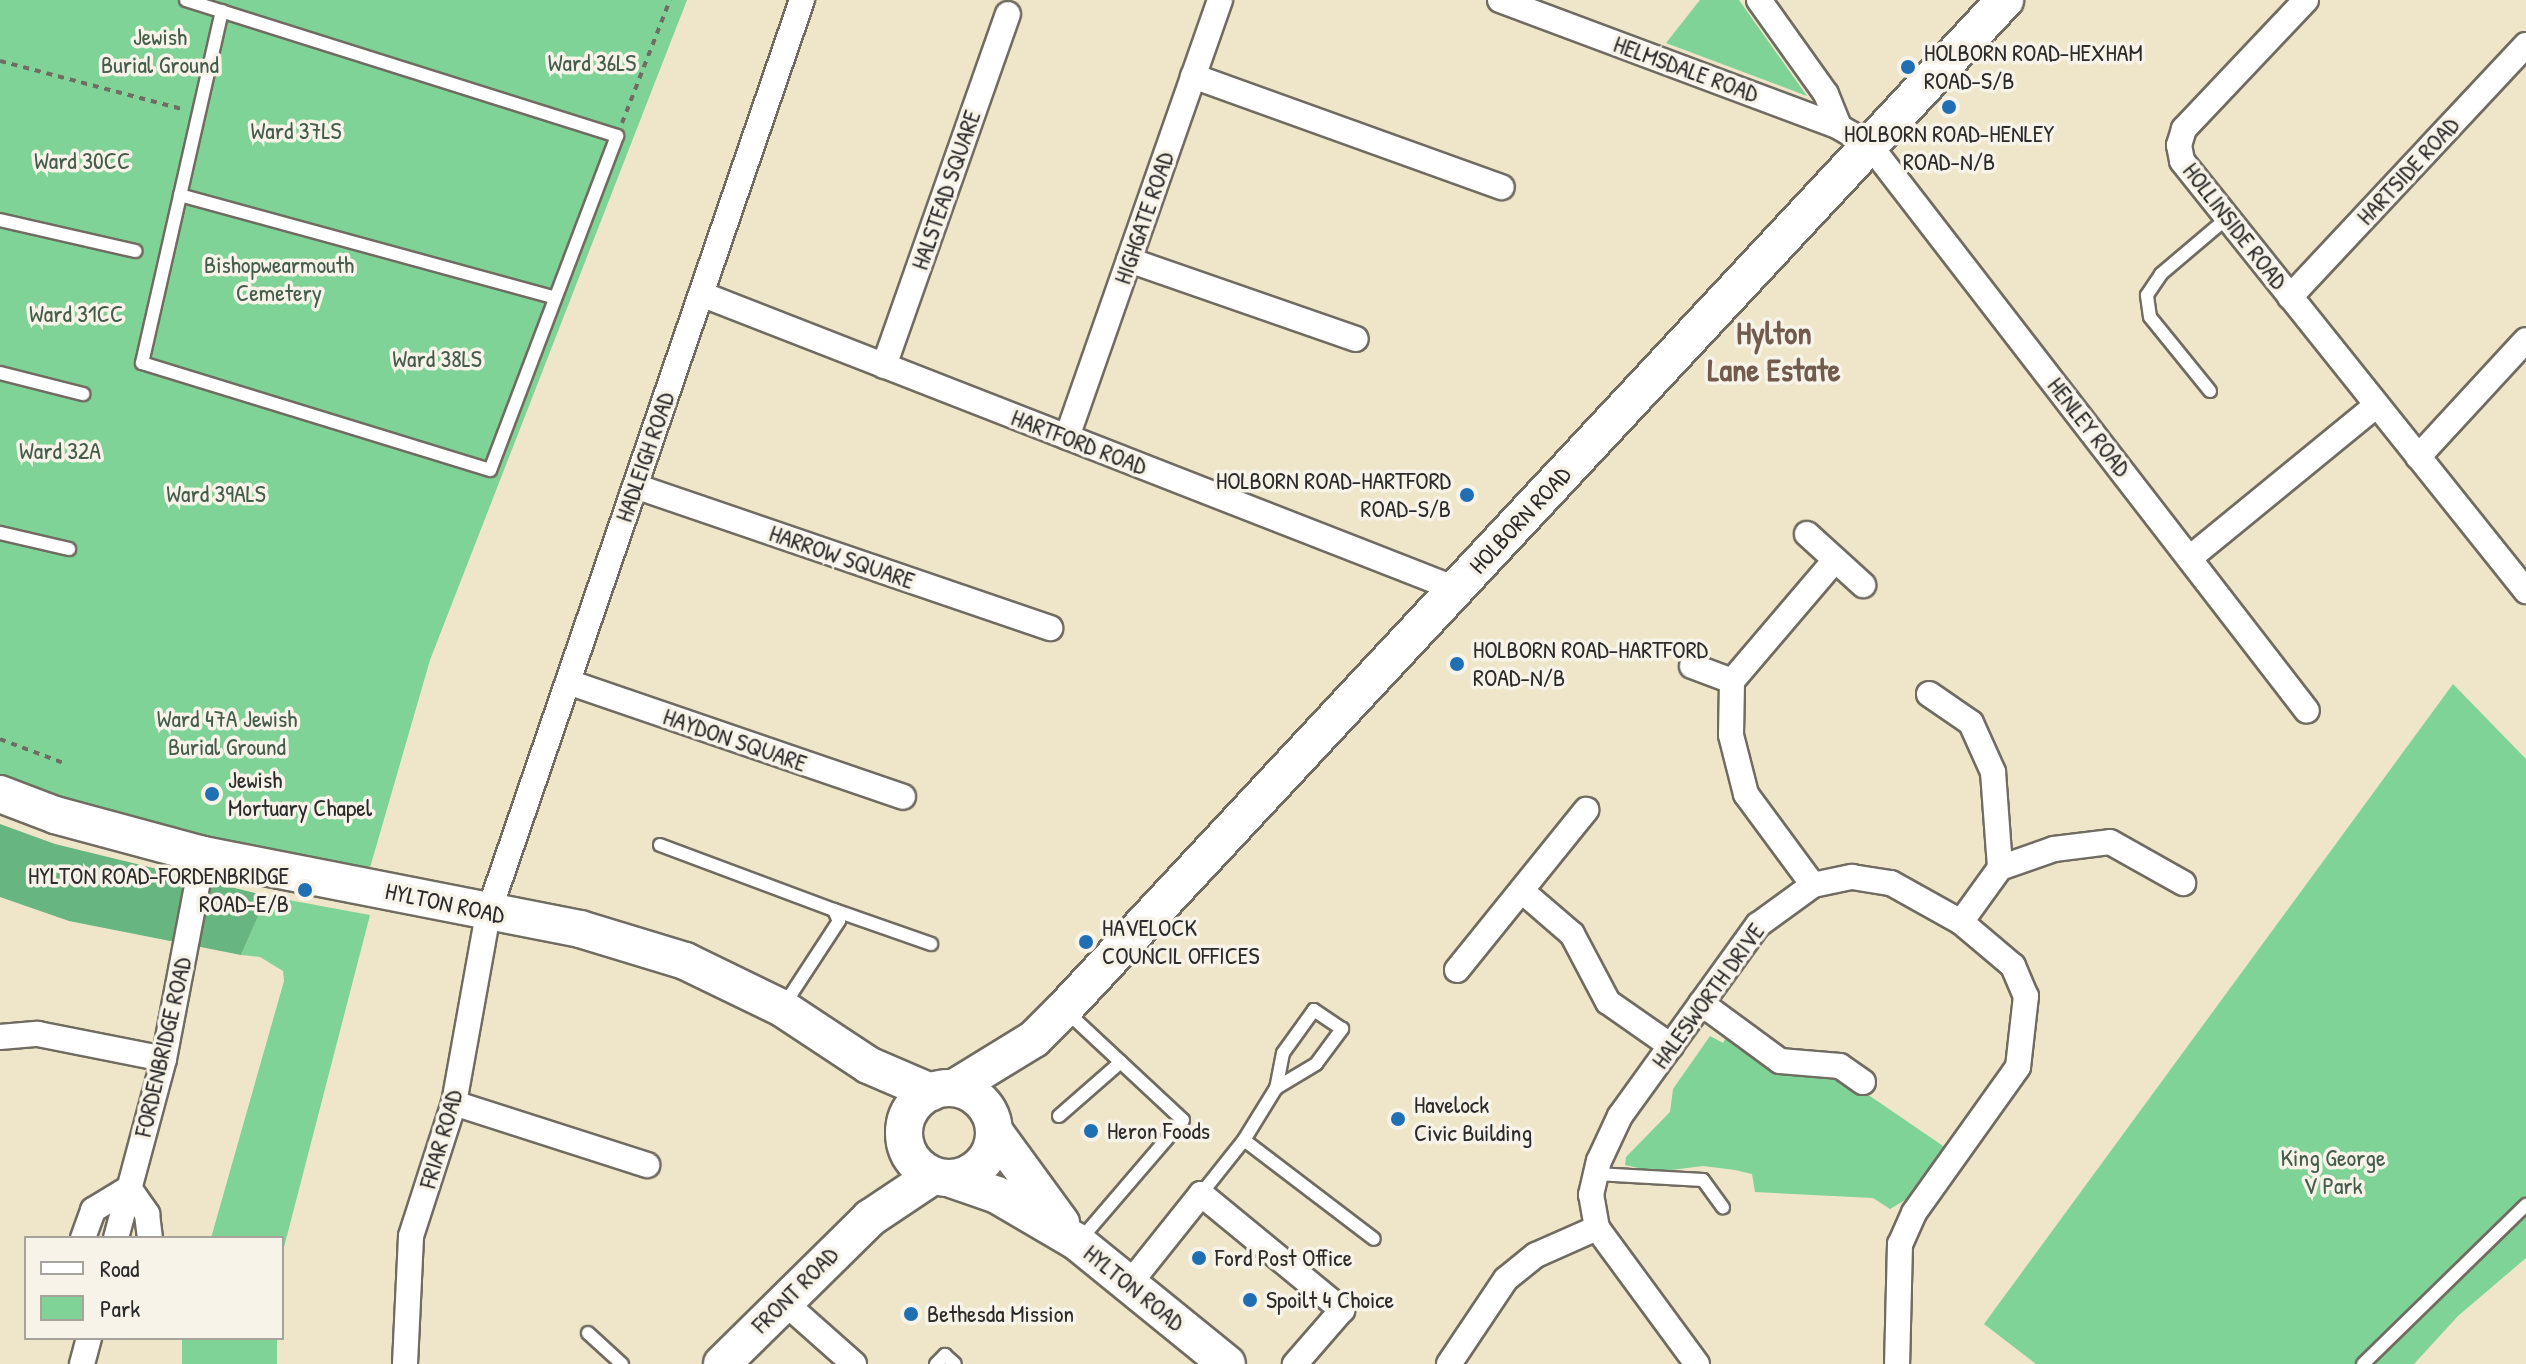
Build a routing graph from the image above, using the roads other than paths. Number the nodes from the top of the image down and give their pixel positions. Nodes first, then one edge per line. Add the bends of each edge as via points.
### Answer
1 (186, 0) edge
2 (802, 0) edge
3 (1220, 0) edge
4 (1500, 0) edge
5 (1759, 0) edge
6 (2005, 0) edge
7 (2306, 0) edge
8 (222, 11) junction
9 (1008, 14) dead end
10 (2526, 45) edge
11 (1193, 76) junction
12 (1854, 136) junction
13 (1502, 187) dead end
14 (180, 195) junction
15 (2227, 218) junction
16 (0, 220) edge
17 (135, 251) dead end
18 (1129, 260) junction
19 (701, 294) junction
20 (553, 297) junction
21 (2290, 297) junction
22 (1356, 339) dead end
23 (2526, 340) edge
24 (884, 366) junction
25 (0, 373) edge
26 (2210, 391) dead end
27 (83, 394) dead end
28 (2377, 405) junction
29 (1067, 437) junction
30 (2418, 457) junction
31 (635, 486) junction
32 (0, 533) edge
33 (1807, 534) dead end
34 (69, 549) dead end
35 (2191, 557) junction
36 (1835, 560) junction
37 (1863, 585) dead end
38 (1456, 589) junction
39 (2526, 591) edge
40 (1050, 628) dead end
41 (1692, 666) dead end
42 (1732, 681) junction
43 (568, 682) junction
44 (1929, 694) dead end
45 (2307, 711) dead end
46 (0, 794) edge
47 (903, 797) dead end
48 (1586, 810) dead end
49 (660, 845) dead end
50 (203, 855) junction
51 (2000, 868) junction
52 (2183, 883) dead end
53 (1813, 885) junction
54 (1522, 891) junction
55 (834, 910) junction
56 (488, 914) junction
57 (1961, 922) junction
58 (931, 944) dead end
59 (1457, 970) dead end
60 (1701, 1003) junction
61 (782, 1008) junction
62 (1064, 1009) junction
63 (0, 1037) edge
64 (1034, 1039) junction
65 (1671, 1046) junction
66 (164, 1059) junction
67 (1121, 1062) junction
68 (868, 1065) junction
69 (1863, 1082) dead end
70 (1276, 1088) junction
71 (942, 1090) junction
72 (454, 1103) junction
73 (1059, 1116) dead end
74 (993, 1125) junction
75 (905, 1136) junction
76 (1244, 1140) junction
77 (647, 1165) dead end
78 (1596, 1174) junction
79 (942, 1177) junction
80 (129, 1188) junction
81 (1201, 1194) junction
82 (2526, 1205) edge
83 (1723, 1208) dead end
84 (870, 1218) junction
85 (1597, 1228) junction
86 (84, 1236) edge
87 (117, 1236) edge
88 (150, 1236) edge
89 (1374, 1239) dead end
90 (1077, 1242) junction
91 (1130, 1283) junction
92 (783, 1301) junction
93 (588, 1333) dead end
94 (88, 1340) edge
95 (82, 1364) edge
96 (405, 1364) edge
97 (622, 1364) edge
98 (722, 1364) edge
99 (854, 1364) edge
100 (936, 1364) edge
101 (955, 1364) edge
102 (1227, 1364) edge
103 (1295, 1364) edge
104 (1449, 1364) edge
105 (1697, 1364) edge
106 (1897, 1364) edge
107 (2363, 1364) edge

1 - 8 lane
2 - 19 street, HADLEIGH ROAD
3 - 11 street, HIGHGATE ROAD
4 - 12 street, HELMSDALE ROAD
5 - 12 street, HENLEY ROAD
6 - 12 main road, HOLBORN ROAD
7 - 15 street, HOLLINSIDE ROAD via 2181,137 2182,161
8 - 14 lane
8 - 20 lane via 617,136
9 - 24 street, HALSTEAD SQUARE
10 - 21 street, HARTSIDE ROAD
11 - 13 street
11 - 18 street, HIGHGATE ROAD
12 - 35 street, HENLEY ROAD
12 - 38 main road, HOLBORN ROAD
14 - 20 lane
14 - 20 lane via 142,363 490,470
15 - 21 street, HOLLINSIDE ROAD
15 - 26 lane via 2161,274 2147,295 2150,317
16 - 17 lane
18 - 22 street
18 - 29 street, HIGHGATE ROAD
19 - 24 street, HARTFORD ROAD
19 - 31 street, HADLEIGH ROAD
21 - 28 street, HOLLINSIDE ROAD
23 - 30 street
24 - 29 street, HARTFORD ROAD
25 - 27 lane
28 - 30 street, HOLLINSIDE ROAD
28 - 35 street
29 - 38 street, HARTFORD ROAD
30 - 39 street, HOLLINSIDE ROAD
31 - 40 street, HARROW SQUARE
31 - 43 street, HADLEIGH ROAD
32 - 34 lane
33 - 36 street
35 - 45 street, HENLEY ROAD
36 - 37 street
36 - 42 street
38 - 62 main road, HOLBORN ROAD
41 - 42 street
42 - 53 street via 1731,735 1746,794
43 - 47 street, HAYDON SQUARE
43 - 56 street, HADLEIGH ROAD
44 - 51 street via 1971,723 1993,772
46 - 50 main road, HYLTON ROAD via 55,815
48 - 54 street
49 - 55 lane
50 - 56 main road, HYLTON ROAD
50 - 66 street, FORDENBRIDGE ROAD
51 - 52 street via 2054,849 2110,842
51 - 57 street
53 - 57 street, HALESWORTH DRIVE via 1852,877 1891,883
53 - 60 street, HALESWORTH DRIVE via 1758,925
54 - 59 street
54 - 65 street via 1572,934 1608,1002
55 - 58 lane
55 - 61 lane via 839,921
56 - 61 main road, HYLTON ROAD via 580,929 685,961
56 - 72 street, FRIAR ROAD
57 - 106 street, HALESWORTH DRIVE via 2013,966 2026,996 2026,1027 2018,1067 2002,1095 1914,1213 1900,1244
60 - 65 street, HALESWORTH DRIVE
60 - 69 street via 1780,1061 1840,1066
61 - 68 main road, HYLTON ROAD
62 - 64 main road, HOLBORN ROAD
62 - 67 lane
63 - 66 street via 38,1034
64 - 71 main road, HOLBORN ROAD
64 - 74 main road, HOLBORN ROAD
65 - 78 street, HALESWORTH DRIVE via 1620,1116
66 - 80 street, FORDENBRIDGE ROAD
67 - 73 lane
67 - 90 lane via 1183,1120
68 - 71 main road, HYLTON ROAD
68 - 75 main road, HYLTON ROAD
70 - 70 lane via 1316,1064 1342,1029 1314,1010 1283,1053
70 - 76 lane
71 - 74 main road via 970,1093
71 - 75 main road via 918,1099
72 - 77 street
72 - 96 street, FRIAR ROAD via 411,1236
74 - 79 main road via 982,1164
74 - 90 main road, HYLTON ROAD
75 - 79 main road via 916,1165
75 - 84 main road, FRONT ROAD
76 - 81 lane
76 - 89 lane
78 - 83 lane via 1703,1180
78 - 85 street, HALESWORTH DRIVE via 1591,1195
79 - 84 main road, FRONT ROAD
79 - 90 main road, HYLTON ROAD via 997,1195
80 - 86 street via 93,1210
80 - 87 street, FORDENBRIDGE ROAD
80 - 88 street via 147,1214
81 - 91 street
81 - 103 street via 1342,1310
82 - 107 lane
84 - 92 main road, FRONT ROAD
85 - 104 street via 1536,1255 1506,1279
85 - 105 street, HALESWORTH DRIVE
90 - 91 main road, HYLTON ROAD
91 - 102 main road, HYLTON ROAD
92 - 98 main road, FRONT ROAD
92 - 99 street
93 - 97 lane
94 - 95 street
100 - 101 lane via 945,1355

